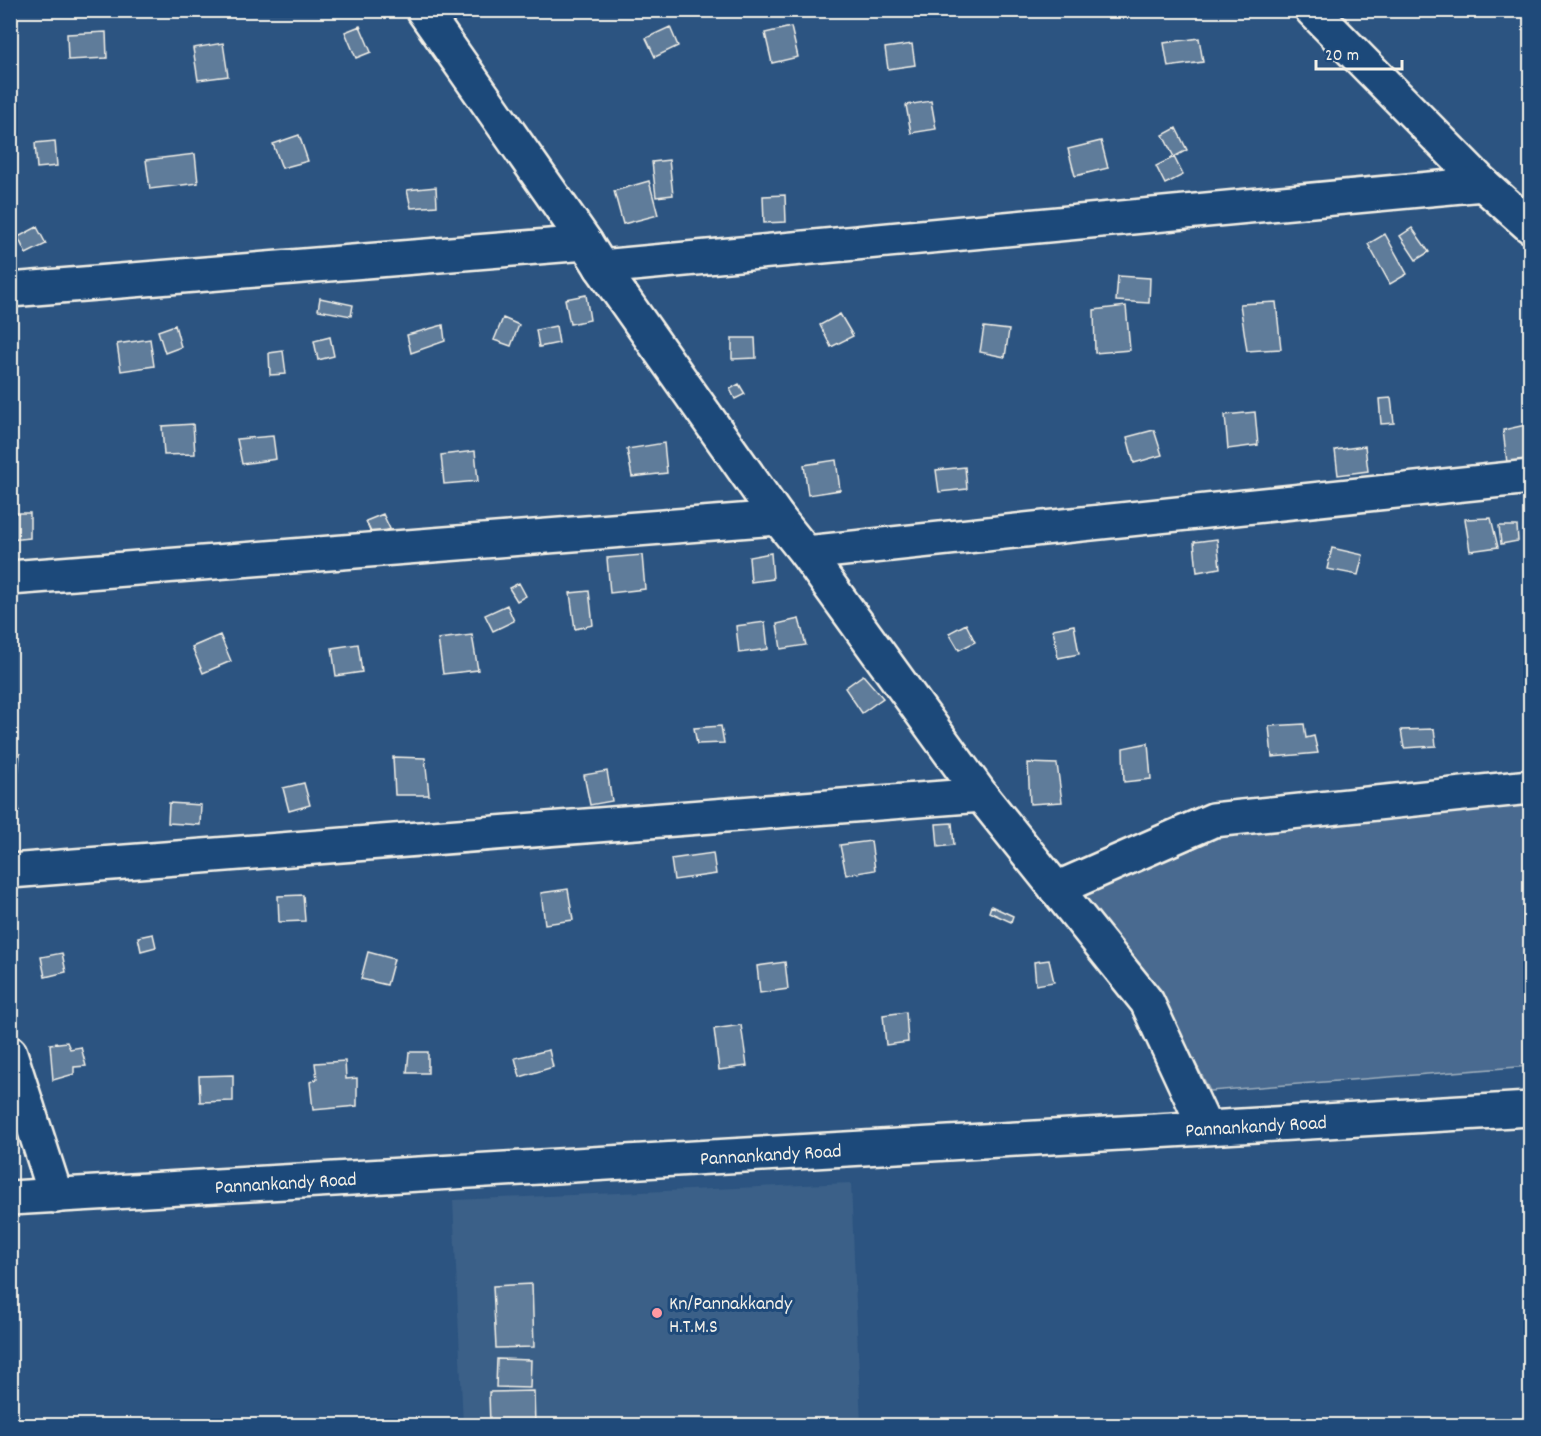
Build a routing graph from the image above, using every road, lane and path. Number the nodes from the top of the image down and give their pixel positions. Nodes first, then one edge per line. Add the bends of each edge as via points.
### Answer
1 (423, 10) edge
2 (1312, 10) edge
3 (1483, 184) junction
4 (1530, 226) edge
5 (594, 255) junction
6 (10, 290) edge
7 (1530, 477) edge
8 (778, 518) junction
9 (806, 552) junction
10 (10, 578) edge
11 (1530, 787) edge
12 (981, 795) junction
13 (10, 871) edge
14 (1056, 889) junction
15 (10, 1053) edge
16 (1530, 1109) edge
17 (1205, 1127) junction
18 (56, 1196) junction
19 (10, 1198) edge

1 - 5 street
2 - 3 street
3 - 4 street
3 - 5 street
5 - 6 street
5 - 8 street
7 - 9 street
8 - 9 street
8 - 10 street
9 - 12 street
11 - 14 street via 1213,820
12 - 13 street
12 - 14 street
14 - 17 street via 1147,1002
15 - 18 street
16 - 17 street, Pannankandy Road
17 - 18 street, Pannankandy Road
18 - 19 street, Pannankandy Road

